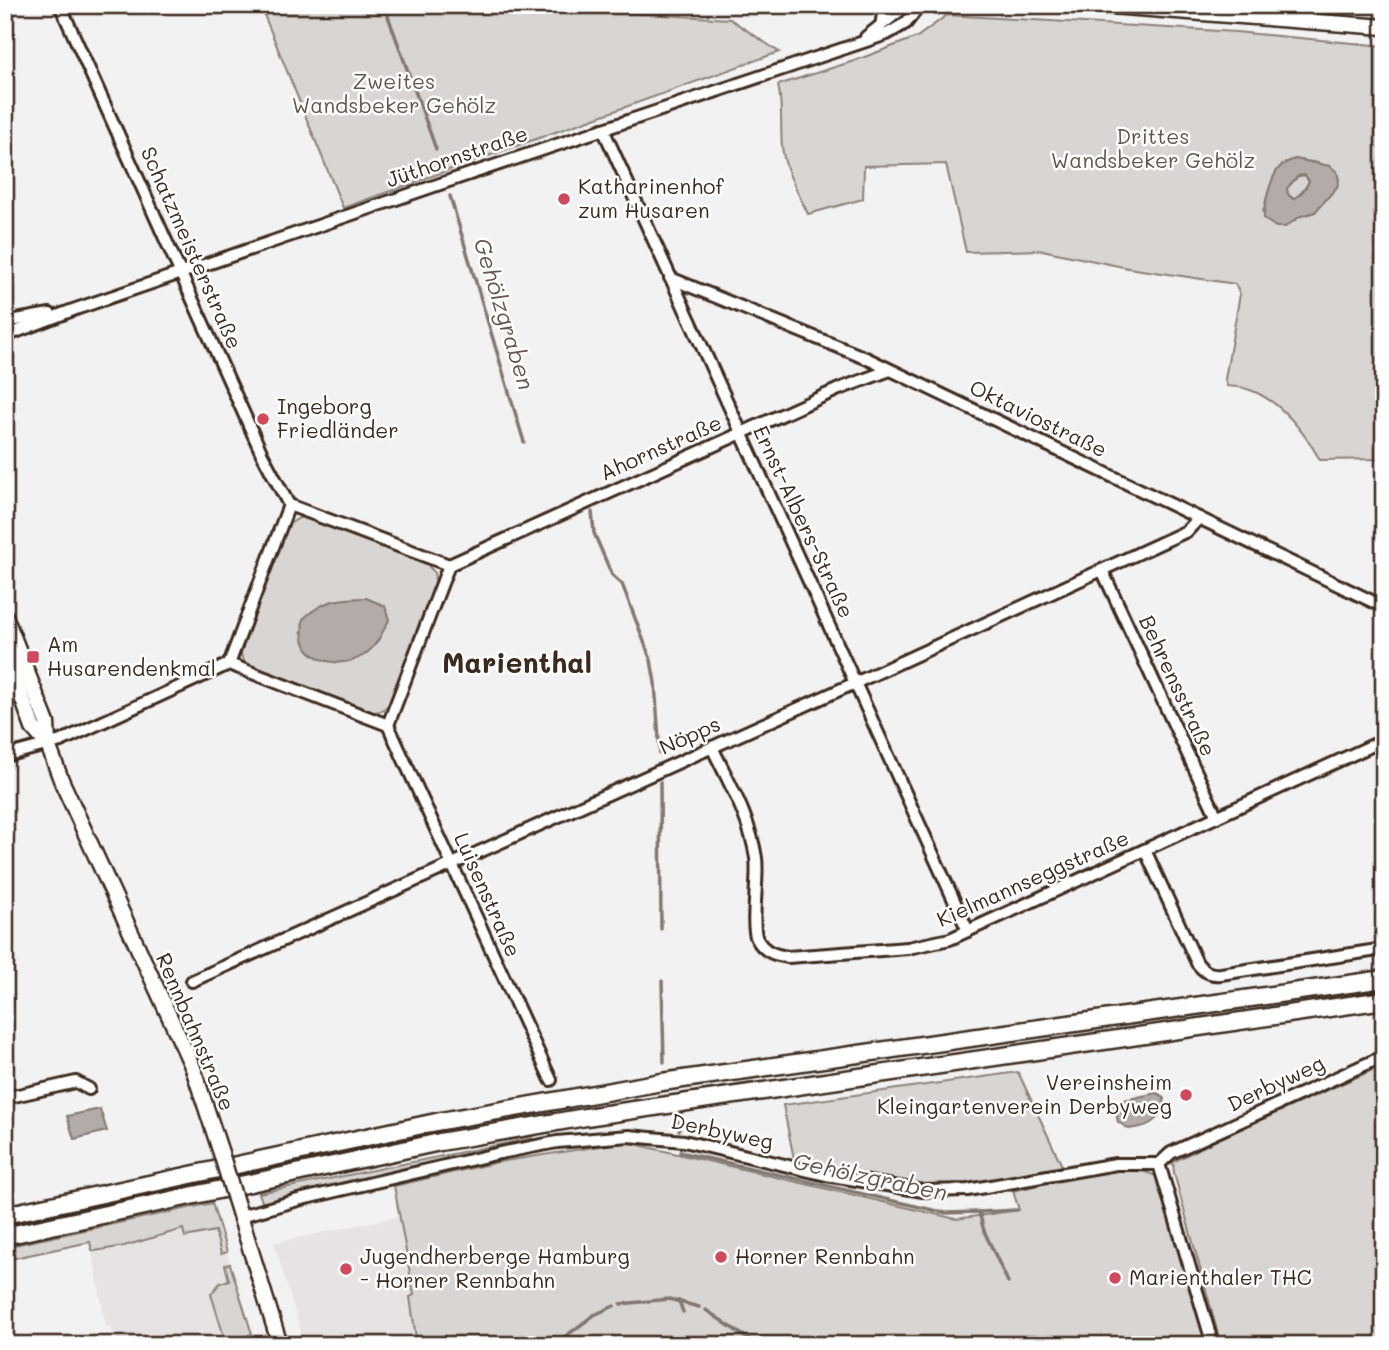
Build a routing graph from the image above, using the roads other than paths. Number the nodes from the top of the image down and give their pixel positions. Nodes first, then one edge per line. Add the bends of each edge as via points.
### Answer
1 (60, 5) edge
2 (880, 5) edge
3 (907, 5) edge
4 (920, 5) edge
5 (1098, 5) edge
6 (881, 26) junction
7 (1384, 27) edge
8 (855, 43) junction
9 (603, 129) junction
10 (181, 273) junction
11 (670, 278) junction
12 (73, 310) junction
13 (5, 322) edge
14 (5, 336) edge
15 (890, 370) junction
16 (741, 433) junction
17 (289, 505) junction
18 (1199, 519) junction
19 (449, 565) junction
20 (1102, 570) junction
21 (1384, 607) edge
22 (5, 616) edge
23 (5, 650) edge
24 (229, 664) junction
25 (855, 683) junction
26 (388, 725) junction
27 (1384, 740) edge
28 (48, 745) junction
29 (712, 747) junction
30 (5, 757) edge
31 (1217, 817) junction
32 (1145, 850) junction
33 (452, 865) junction
34 (968, 931) junction
35 (1384, 949) edge
36 (1384, 979) edge
37 (192, 981) dead end
38 (1384, 1000) edge
39 (1384, 1056) edge
40 (551, 1080) dead end
41 (89, 1089) dead end
42 (5, 1098) edge
43 (1159, 1164) junction
44 (5, 1215) edge
45 (241, 1216) junction
46 (5, 1236) edge
47 (280, 1345) edge
48 (1213, 1345) edge

1 - 10 street, Schatzmeisterstraße
2 - 6 street
3 - 6 street, Jüthornstraße
4 - 8 street, Jüthornstraße via 898,29
5 - 7 main road
6 - 8 street, Jüthornstraße
8 - 9 street, Jüthornstraße
9 - 10 street, Jüthornstraße
9 - 11 street, Ernst-Albers-Straße
10 - 12 street, Jüthornstraße
10 - 17 street, Schatzmeisterstraße
11 - 15 street, Oktaviostraße
11 - 16 street, Ernst-Albers-Straße
12 - 13 street, Jüthornstraße
12 - 14 street, Jüthornstraße
15 - 16 street, Ahornstraße
15 - 18 street, Oktaviostraße
16 - 19 street, Ahornstraße
16 - 25 street, Ernst-Albers-Straße
17 - 19 street
17 - 24 street
18 - 20 street, Nöpps via 1187,531
18 - 21 street, Oktaviostraße
19 - 26 street
20 - 25 street, Nöpps
20 - 31 street, Behrensstraße
22 - 28 main road, Rennbahnstraße via 47,723
23 - 28 main road, Rennbahnstraße via 33,728
24 - 26 street
24 - 28 street
25 - 29 street, Nöpps
25 - 34 street, Ernst-Albers-Straße
26 - 33 street, Luisenstraße
27 - 31 street, Kielmannseggstraße
28 - 30 street
28 - 45 main road, Rennbahnstraße, bridge via 94,857 192,1068
29 - 33 street, Nöpps
29 - 34 street, Kielmannseggstraße via 748,825 758,878 754,930 763,948 779,956 802,956 908,948
31 - 32 street, Kielmannseggstraße
32 - 34 street, Kielmannseggstraße
32 - 35 street via 1197,963 1213,975
33 - 37 street, Nöpps
33 - 40 street, Luisenstraße
36 - 44 highway via 663,1082 441,1121
38 - 46 highway via 506,1131
39 - 43 street, Derbyweg via 1171,1153
41 - 42 street via 76,1082
43 - 45 street, Derbyweg via 1115,1164 944,1192 826,1175 684,1141 629,1136 545,1144
43 - 48 street
45 - 47 main road, Rennbahnstraße

